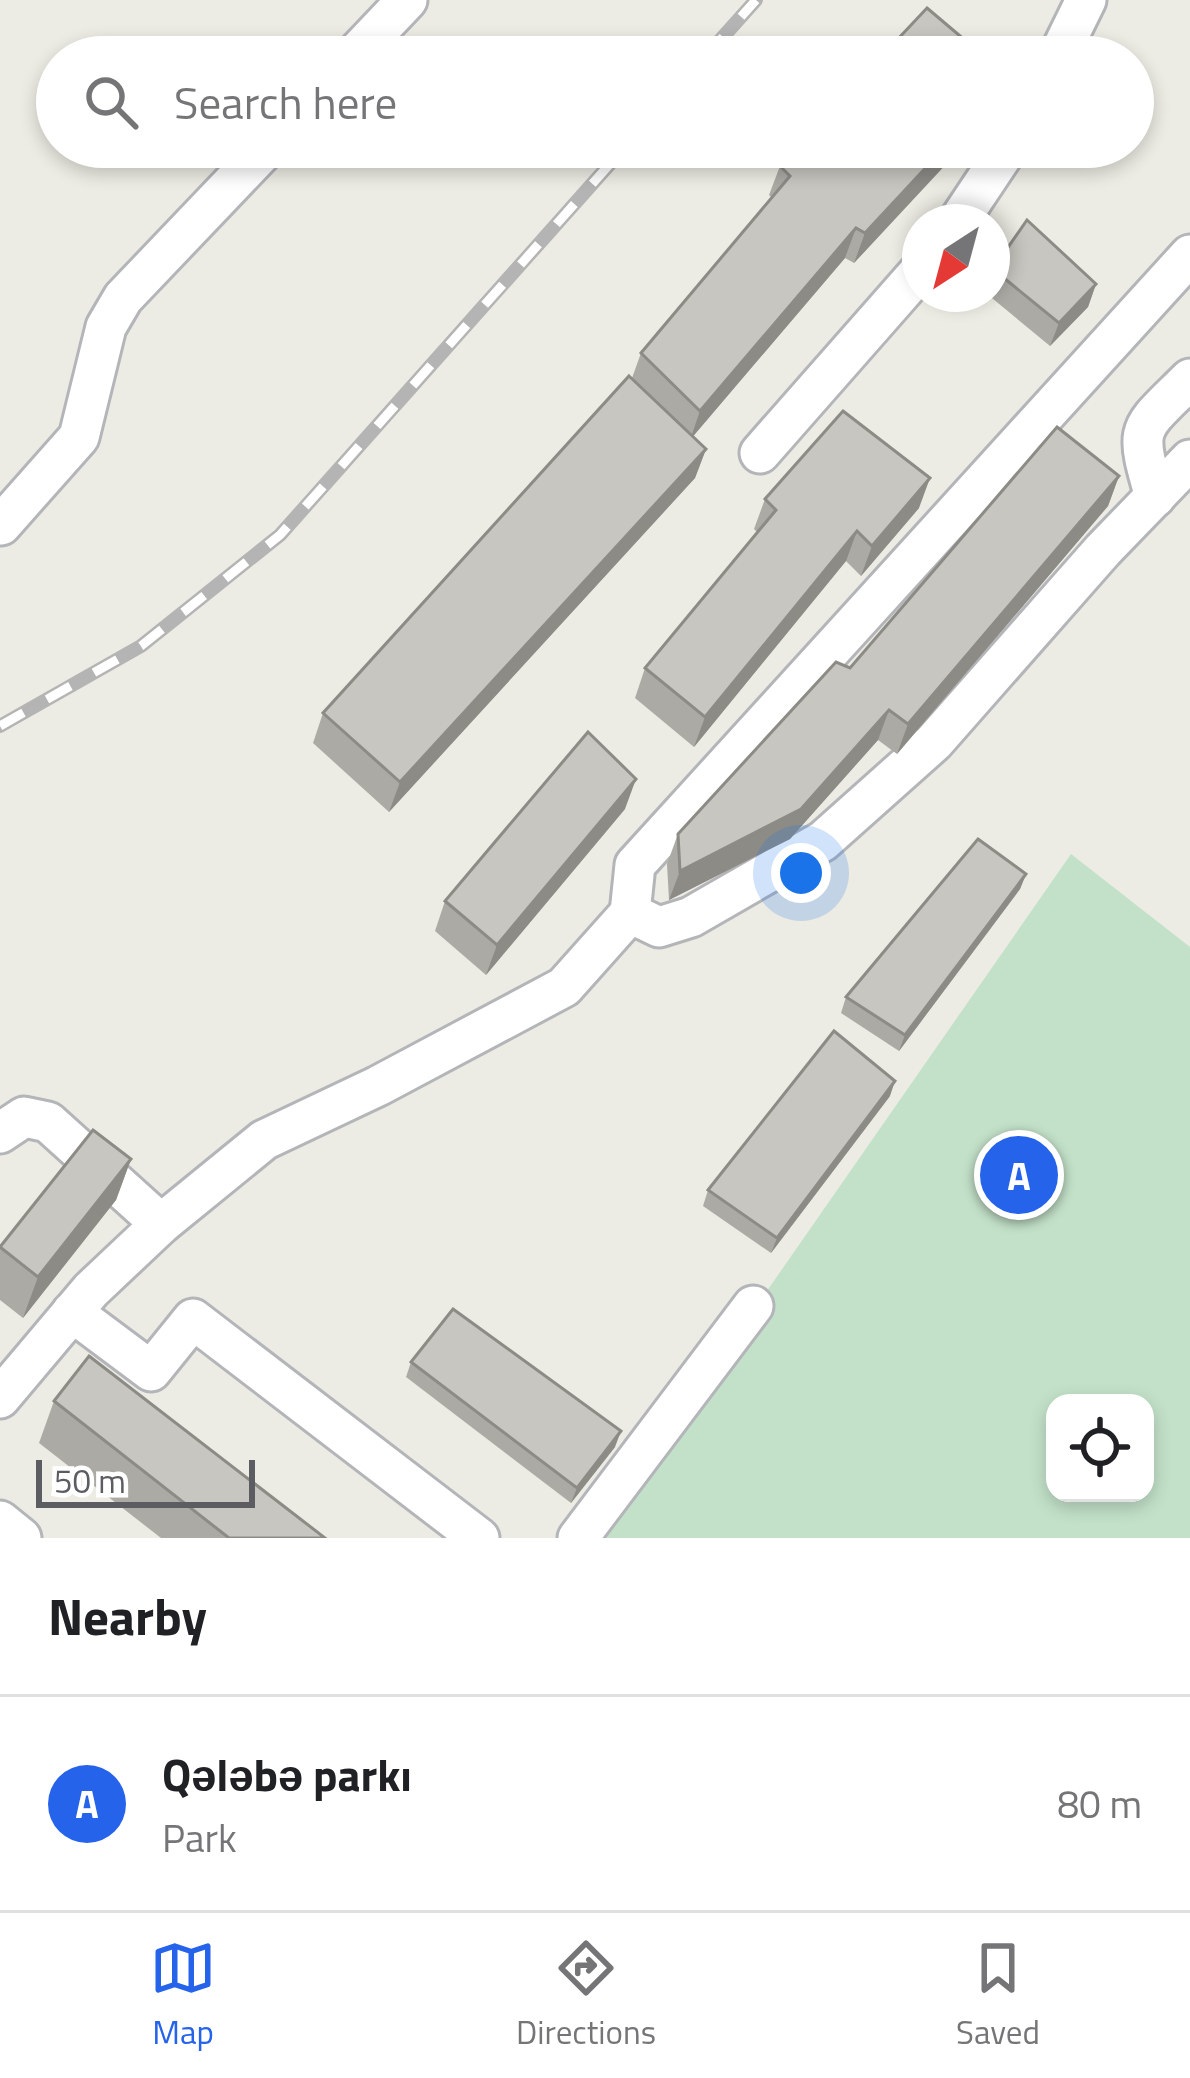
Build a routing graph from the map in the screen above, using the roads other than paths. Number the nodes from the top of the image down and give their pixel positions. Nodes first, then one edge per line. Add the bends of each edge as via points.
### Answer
1 (407, 0) edge
2 (1086, 0) edge
3 (373, 36) edge
4 (1068, 36) edge
5 (247, 168) edge
6 (994, 168) edge
7 (970, 204) edge
8 (1190, 255) edge
9 (902, 292) edge
10 (1190, 379) edge
11 (760, 453) dead end
12 (1190, 460) edge
13 (1155, 497) junction
14 (2, 525) edge
15 (630, 913) junction
16 (0, 1133) edge
17 (161, 1224) junction
18 (753, 1306) dead end
19 (72, 1312) junction
20 (0, 1398) edge
21 (0, 1521) edge
22 (21, 1538) edge
23 (478, 1538) edge
24 (578, 1538) edge

1 - 3 street
2 - 4 street
5 - 14 street via 123,298 106,327 79,436
6 - 7 street
8 - 15 street via 635,865
9 - 11 street
10 - 13 street via 1139,443
12 - 13 street
13 - 15 street via 934,742 823,841 691,917 659,927
15 - 17 street via 564,987 264,1140
16 - 17 street via 24,1117 48,1122
17 - 19 street
18 - 24 street
19 - 20 street
19 - 23 street via 151,1370 193,1319
21 - 22 street

